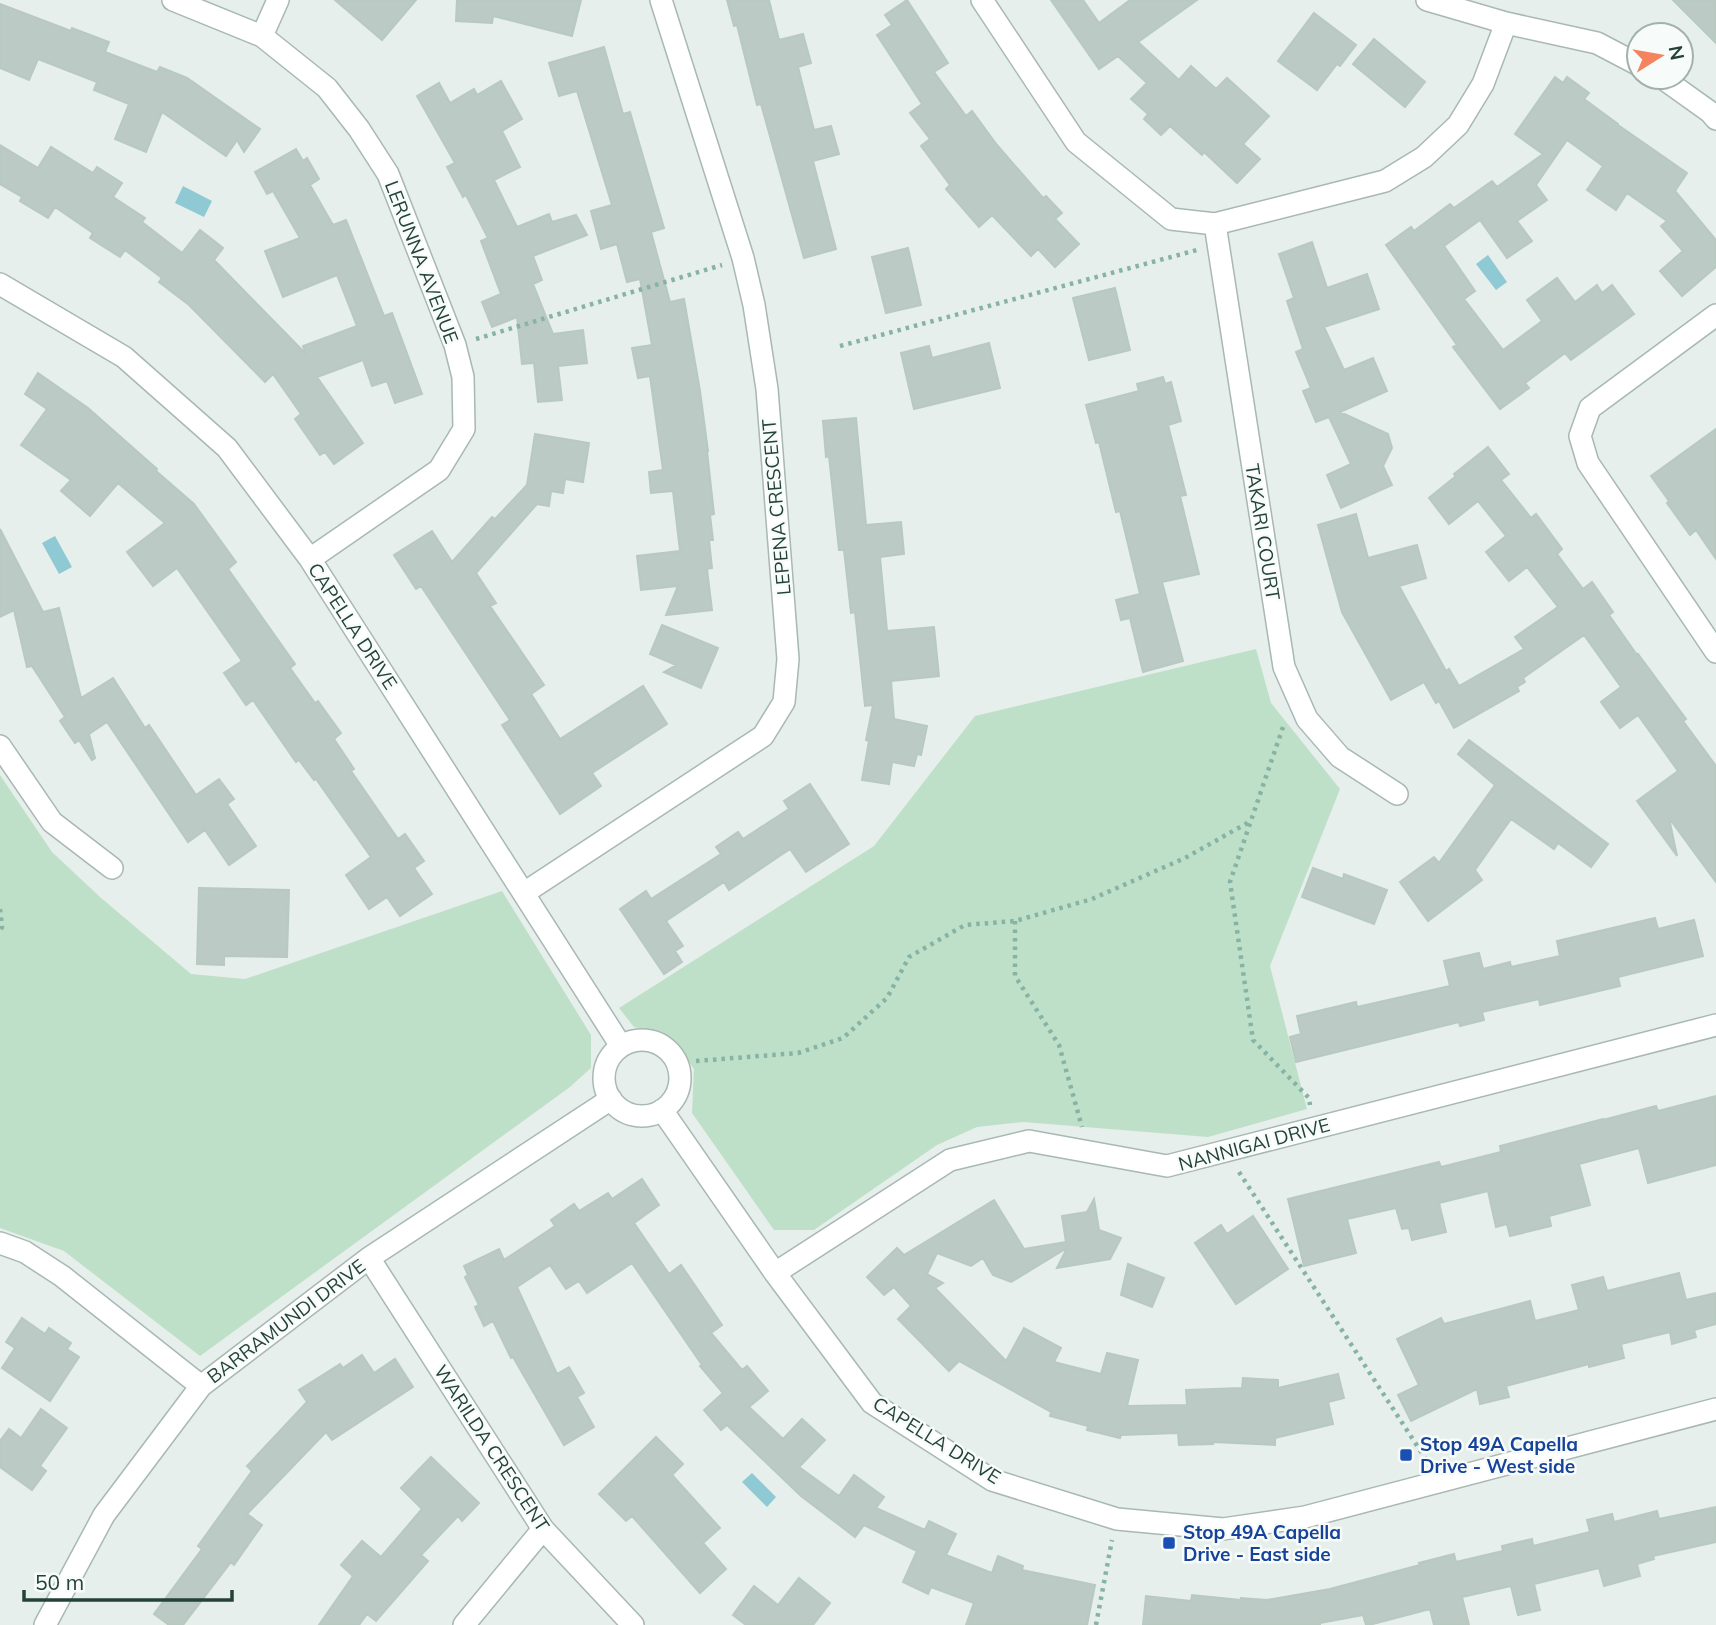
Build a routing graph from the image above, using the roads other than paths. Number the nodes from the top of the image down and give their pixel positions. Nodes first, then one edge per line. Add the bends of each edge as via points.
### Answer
1 (173, 0) edge
2 (278, 0) edge
3 (661, 0) edge
4 (982, 0) edge
5 (1427, 0) edge
6 (1506, 23) junction
7 (262, 36) junction
8 (1625, 58) edge
9 (1680, 91) edge
10 (1716, 119) edge
11 (1216, 234) junction
12 (0, 284) edge
13 (1716, 316) edge
14 (310, 559) junction
15 (1716, 652) edge
16 (0, 746) edge
17 (1397, 794) dead end
18 (112, 868) dead end
19 (524, 893) junction
20 (1716, 1026) edge
21 (621, 1046) junction
22 (611, 1099) junction
23 (662, 1110) junction
24 (0, 1243) edge
25 (369, 1258) junction
26 (775, 1273) junction
27 (201, 1386) junction
28 (1716, 1409) edge
29 (543, 1529) junction
30 (45, 1625) edge
31 (464, 1625) edge
32 (633, 1625) edge

1 - 7 street, LERUNNA AVENUE
2 - 7 street
3 - 19 street, LEPENA CRESCENT via 754,305 767,389 788,659 784,702 763,736
4 - 11 street via 1076,142 1171,219
5 - 6 street
6 - 8 street via 1597,43
6 - 11 street via 1483,84 1458,125 1424,157 1385,181
7 - 14 street, LERUNNA AVENUE via 327,88 388,174 455,345 463,377 464,429 439,470
9 - 10 street
11 - 17 street, TAKARI COURT via 1284,667 1307,719 1340,757
12 - 14 street, CAPELLA DRIVE via 124,357 228,448
13 - 15 street via 1590,408 1580,436 1588,463
14 - 19 street, CAPELLA DRIVE
16 - 18 street via 52,822
19 - 21 street, CAPELLA DRIVE
20 - 26 street, NANNIGAI DRIVE via 1167,1166 1029,1140 950,1160
21 - 22 street via 612,1054 604,1076
21 - 23 street via 632,1041 655,1042 674,1057 680,1080 677,1092
22 - 23 street via 640,1116
22 - 25 street, BARRAMUNDI DRIVE
23 - 26 street, CAPELLA DRIVE
24 - 27 street via 25,1252 62,1276
25 - 27 street, BARRAMUNDI DRIVE
25 - 29 street, WARILDA CRESCENT
26 - 28 street, CAPELLA DRIVE via 872,1403 992,1480 1117,1519 1223,1529 1305,1517
27 - 30 street, BARRAMUNDI DRIVE via 104,1515
29 - 31 street
29 - 32 street, WARILDA CRESCENT

